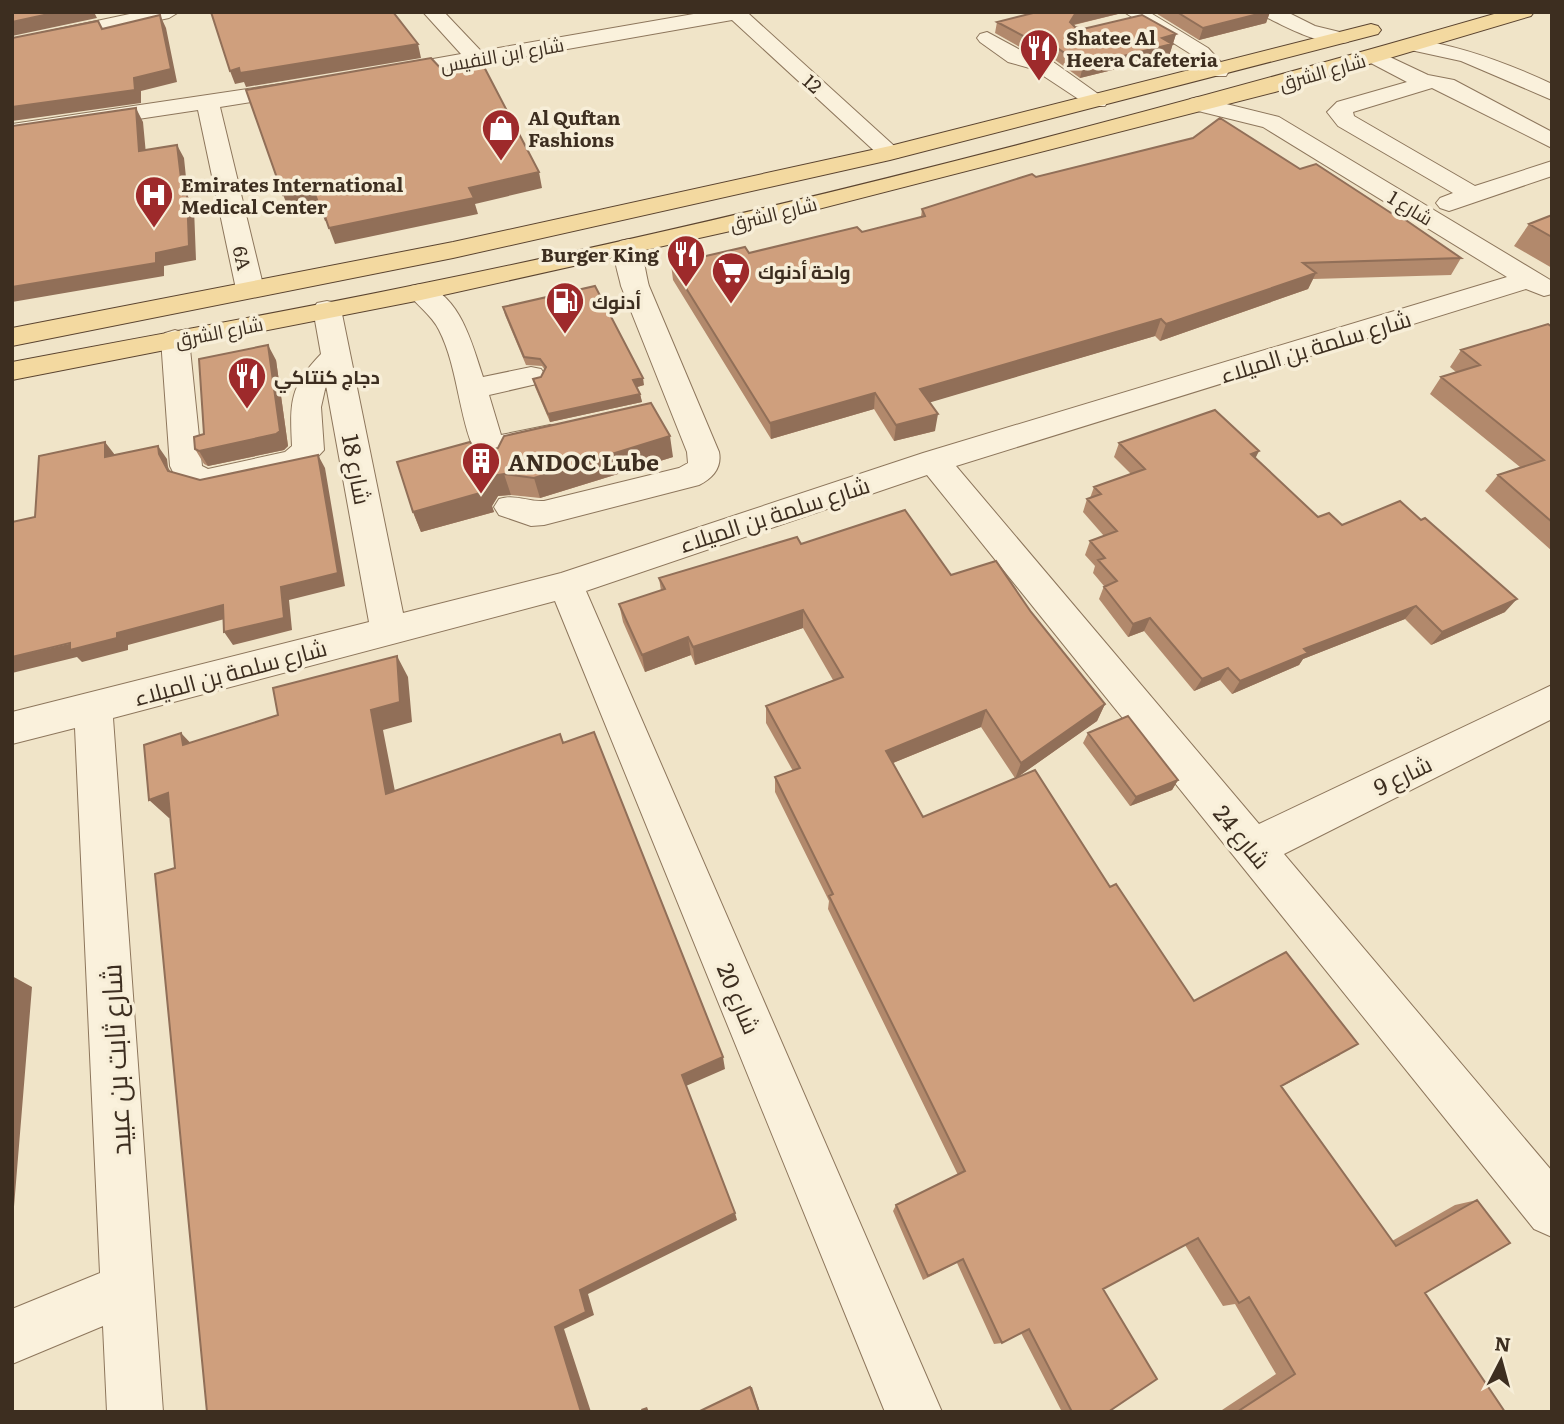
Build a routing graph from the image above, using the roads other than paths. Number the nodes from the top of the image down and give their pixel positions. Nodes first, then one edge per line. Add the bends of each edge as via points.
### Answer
1 (433, 12) edge
2 (1271, 12) edge
3 (1524, 12) edge
4 (161, 13) edge
5 (738, 13) edge
6 (1131, 17) edge
7 (1396, 22) dead end
8 (1189, 24) edge
9 (1474, 27) junction
10 (1164, 30) junction
11 (987, 38) dead end
12 (1341, 38) junction
13 (12, 45) edge
14 (1413, 45) junction
15 (1375, 56) junction
16 (477, 59) junction
17 (1489, 62) junction
18 (1218, 71) junction
19 (369, 77) edge
20 (1424, 82) junction
21 (329, 83) edge
22 (1267, 88) junction
23 (1552, 93) edge
24 (1097, 101) junction
25 (208, 103) junction
26 (1198, 104) junction
27 (1271, 122) junction
28 (12, 131) edge
29 (1552, 141) edge
30 (890, 153) junction
31 (1552, 168) edge
32 (1473, 195) junction
33 (1420, 212) junction
34 (629, 247) junction
35 (1541, 286) edge
36 (250, 289) junction
37 (421, 292) junction
38 (327, 309) junction
39 (12, 337) edge
40 (175, 340) junction
41 (336, 355) junction
42 (12, 371) edge
43 (531, 376) dead end
44 (470, 390) junction
45 (572, 430) edge
46 (934, 461) junction
47 (511, 507) edge
48 (566, 585) junction
49 (388, 629) junction
50 (1552, 701) edge
51 (93, 708) junction
52 (12, 728) edge
53 (1253, 848) junction
54 (1552, 1211) edge
55 (128, 1288) junction
56 (12, 1337) edge
57 (135, 1412) edge
58 (914, 1412) edge

1 - 16 street
2 - 12 street via 1308,30
3 - 9 main road, شارع الشرق
4 - 13 street
5 - 16 street, شارع ابن النفيس
5 - 30 street, 12
6 - 10 street
7 - 12 main road, شارع الشرق
8 - 10 street
9 - 14 main road, شارع الشرق
9 - 17 street
10 - 18 street via 1201,52
11 - 24 street via 1016,57 1041,64
12 - 18 main road, شارع الشرق
14 - 15 main road, شارع الشرق
14 - 17 street
15 - 20 street
15 - 22 main road, شارع الشرق
16 - 19 street, شارع ابن النفيس
17 - 23 street
18 - 24 main road, شارع الشرق
20 - 29 street via 1446,85
20 - 32 street via 1338,112
21 - 25 street
22 - 26 main road, شارع الشرق
22 - 27 street via 1263,104
24 - 30 main road, شارع الشرق
25 - 28 street
25 - 36 street, 6A
26 - 27 street, شارع 1
26 - 34 main road, شارع الشرق
27 - 33 street, شارع 1
30 - 36 main road, شارع الشرق via 520,236
31 - 32 street
32 - 33 street
33 - 35 street, شارع 1
34 - 37 main road, شارع الشرق
34 - 47 street via 650,350 672,408 705,459 703,466 688,477 638,478 544,513
35 - 46 street, شارع سلمة بن الميلاء
36 - 39 main road, شارع الشرق
37 - 38 main road, شارع الشرق
37 - 44 street via 435,303 454,331
38 - 40 main road, شارع الشرق
38 - 41 street, شارع 18
40 - 41 street via 186,466 189,474 208,480 295,461 305,454 306,389
40 - 42 main road, شارع الشرق
41 - 49 street, شارع 18
43 - 44 street
44 - 45 street via 492,453
46 - 48 street, شارع سلمة بن الميلاء
46 - 53 street, شارع 24
48 - 49 street, شارع سلمة بن الميلاء
48 - 58 street, شارع 20
49 - 51 street, شارع سلمة بن الميلاء
50 - 53 street, شارع 9
51 - 52 street, شارع سلمة بن الميلاء
51 - 55 street, شارع ثابت بن عبيد
53 - 54 street, شارع 24
55 - 56 street
55 - 57 street, شارع ثابت بن عبيد

